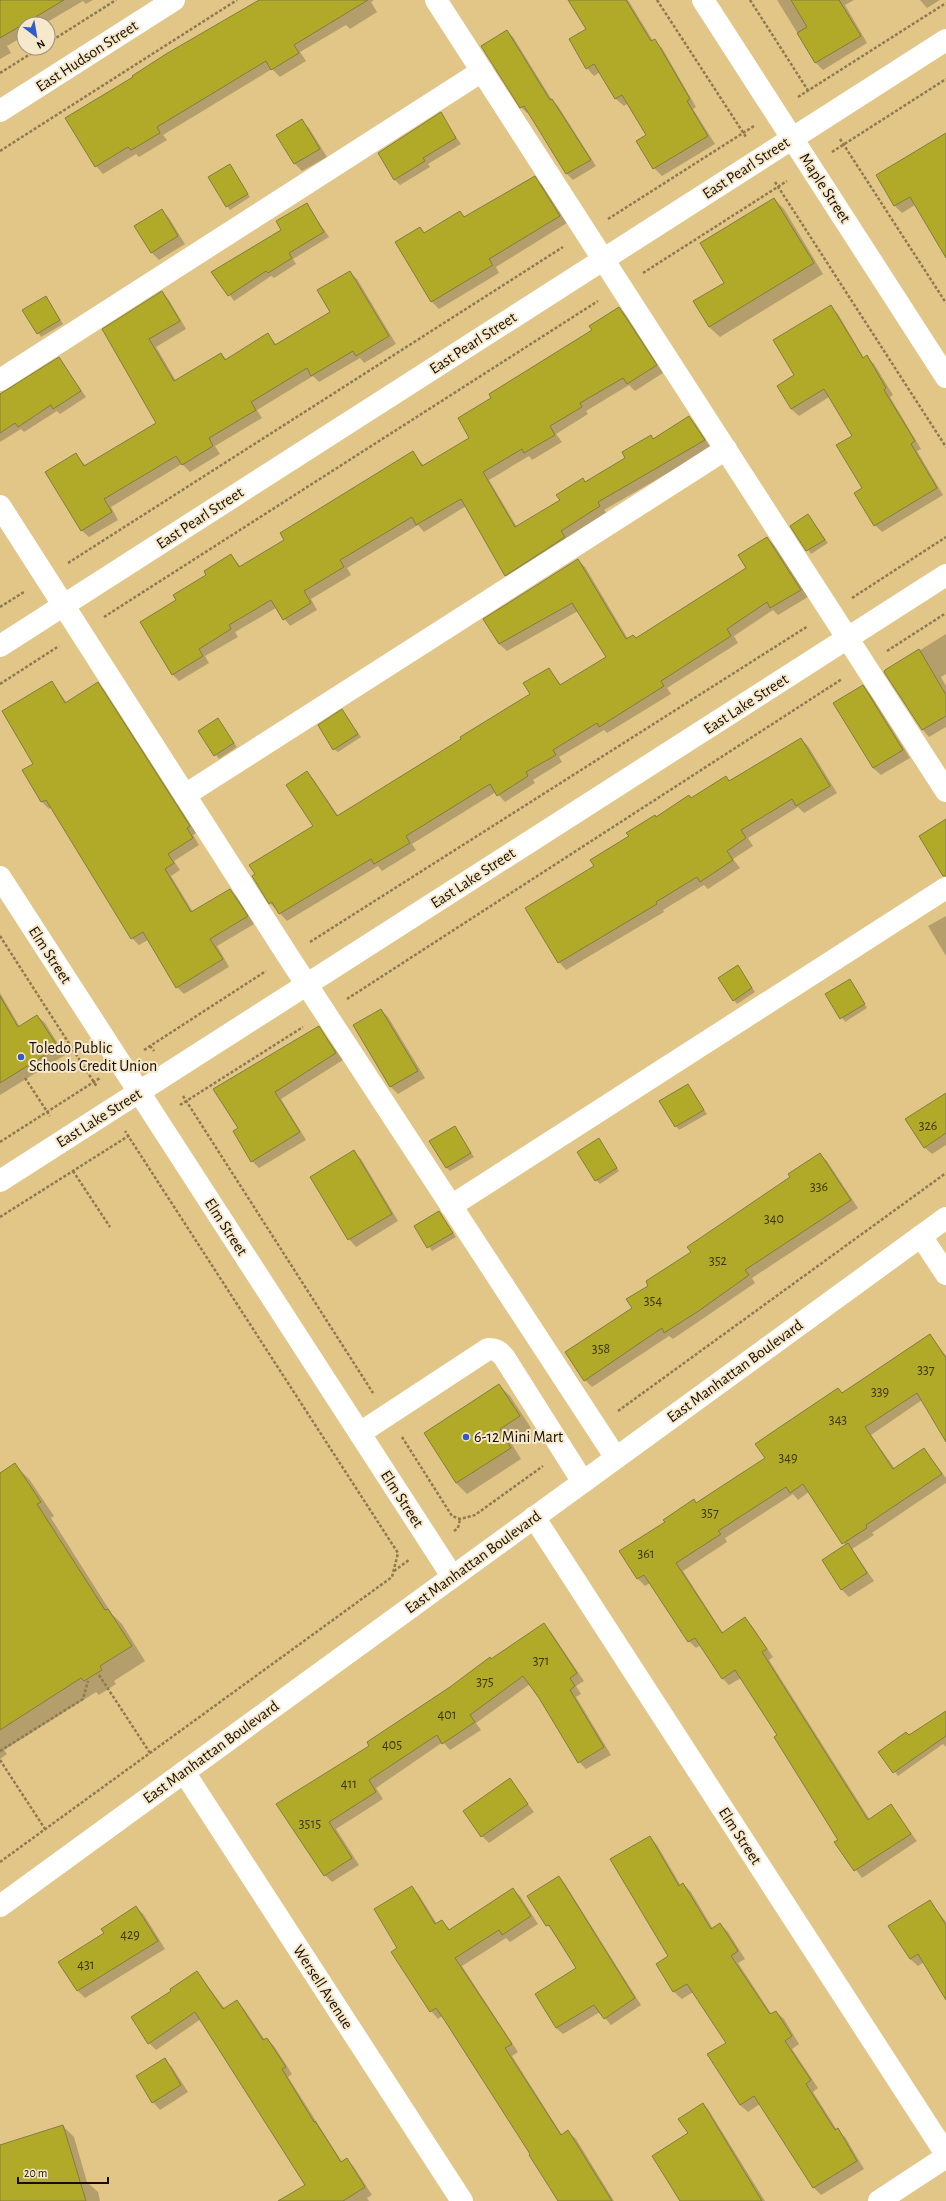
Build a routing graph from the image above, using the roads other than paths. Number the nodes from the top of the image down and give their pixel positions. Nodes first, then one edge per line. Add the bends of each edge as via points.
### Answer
1 (174, 0) edge
2 (436, 0) edge
3 (704, 0) edge
4 (946, 40) edge
5 (482, 71) junction
6 (0, 111) edge
7 (792, 138) junction
8 (604, 259) junction
9 (946, 377) edge
10 (0, 380) edge
11 (726, 449) junction
12 (0, 506) edge
13 (946, 575) edge
14 (64, 606) junction
15 (847, 639) junction
16 (0, 646) edge
17 (946, 791) edge
18 (185, 795) junction
19 (0, 877) edge
20 (946, 888) edge
21 (306, 985) junction
22 (139, 1092) junction
23 (0, 1181) edge
24 (451, 1206) junction
25 (946, 1218) edge
26 (921, 1236) junction
27 (946, 1274) edge
28 (360, 1433) junction
29 (616, 1458) junction
30 (583, 1482) junction
31 (534, 1517) junction
32 (452, 1576) junction
33 (184, 1772) junction
34 (0, 1906) edge
35 (946, 2156) edge
36 (462, 2201) edge
37 (879, 2201) edge

1 - 6 street, East Hudson Street
2 - 5 street
3 - 7 street, Maple Street
4 - 7 street, East Pearl Street
5 - 8 street
5 - 10 street
7 - 8 street, East Pearl Street
7 - 9 street, Maple Street
8 - 11 street
8 - 14 street, East Pearl Street
11 - 15 street
11 - 18 street
12 - 14 street
13 - 15 street, East Lake Street
14 - 16 street, East Pearl Street
14 - 18 street
15 - 17 street
15 - 21 street, East Lake Street
18 - 21 street
19 - 22 street, Elm Street
20 - 24 street
21 - 22 street, East Lake Street
21 - 24 street
22 - 23 street, East Lake Street
22 - 28 street, Elm Street
24 - 29 street
25 - 26 street, East Manhattan Boulevard
26 - 27 street
26 - 29 street, East Manhattan Boulevard
28 - 30 street via 488,1349 494,1349 504,1357
28 - 32 street, Elm Street
29 - 30 street, East Manhattan Boulevard
30 - 31 street, East Manhattan Boulevard
31 - 32 street, East Manhattan Boulevard
31 - 35 street, Elm Street
32 - 33 street, East Manhattan Boulevard
33 - 34 street, East Manhattan Boulevard
33 - 36 street, Wersell Avenue
35 - 37 street

